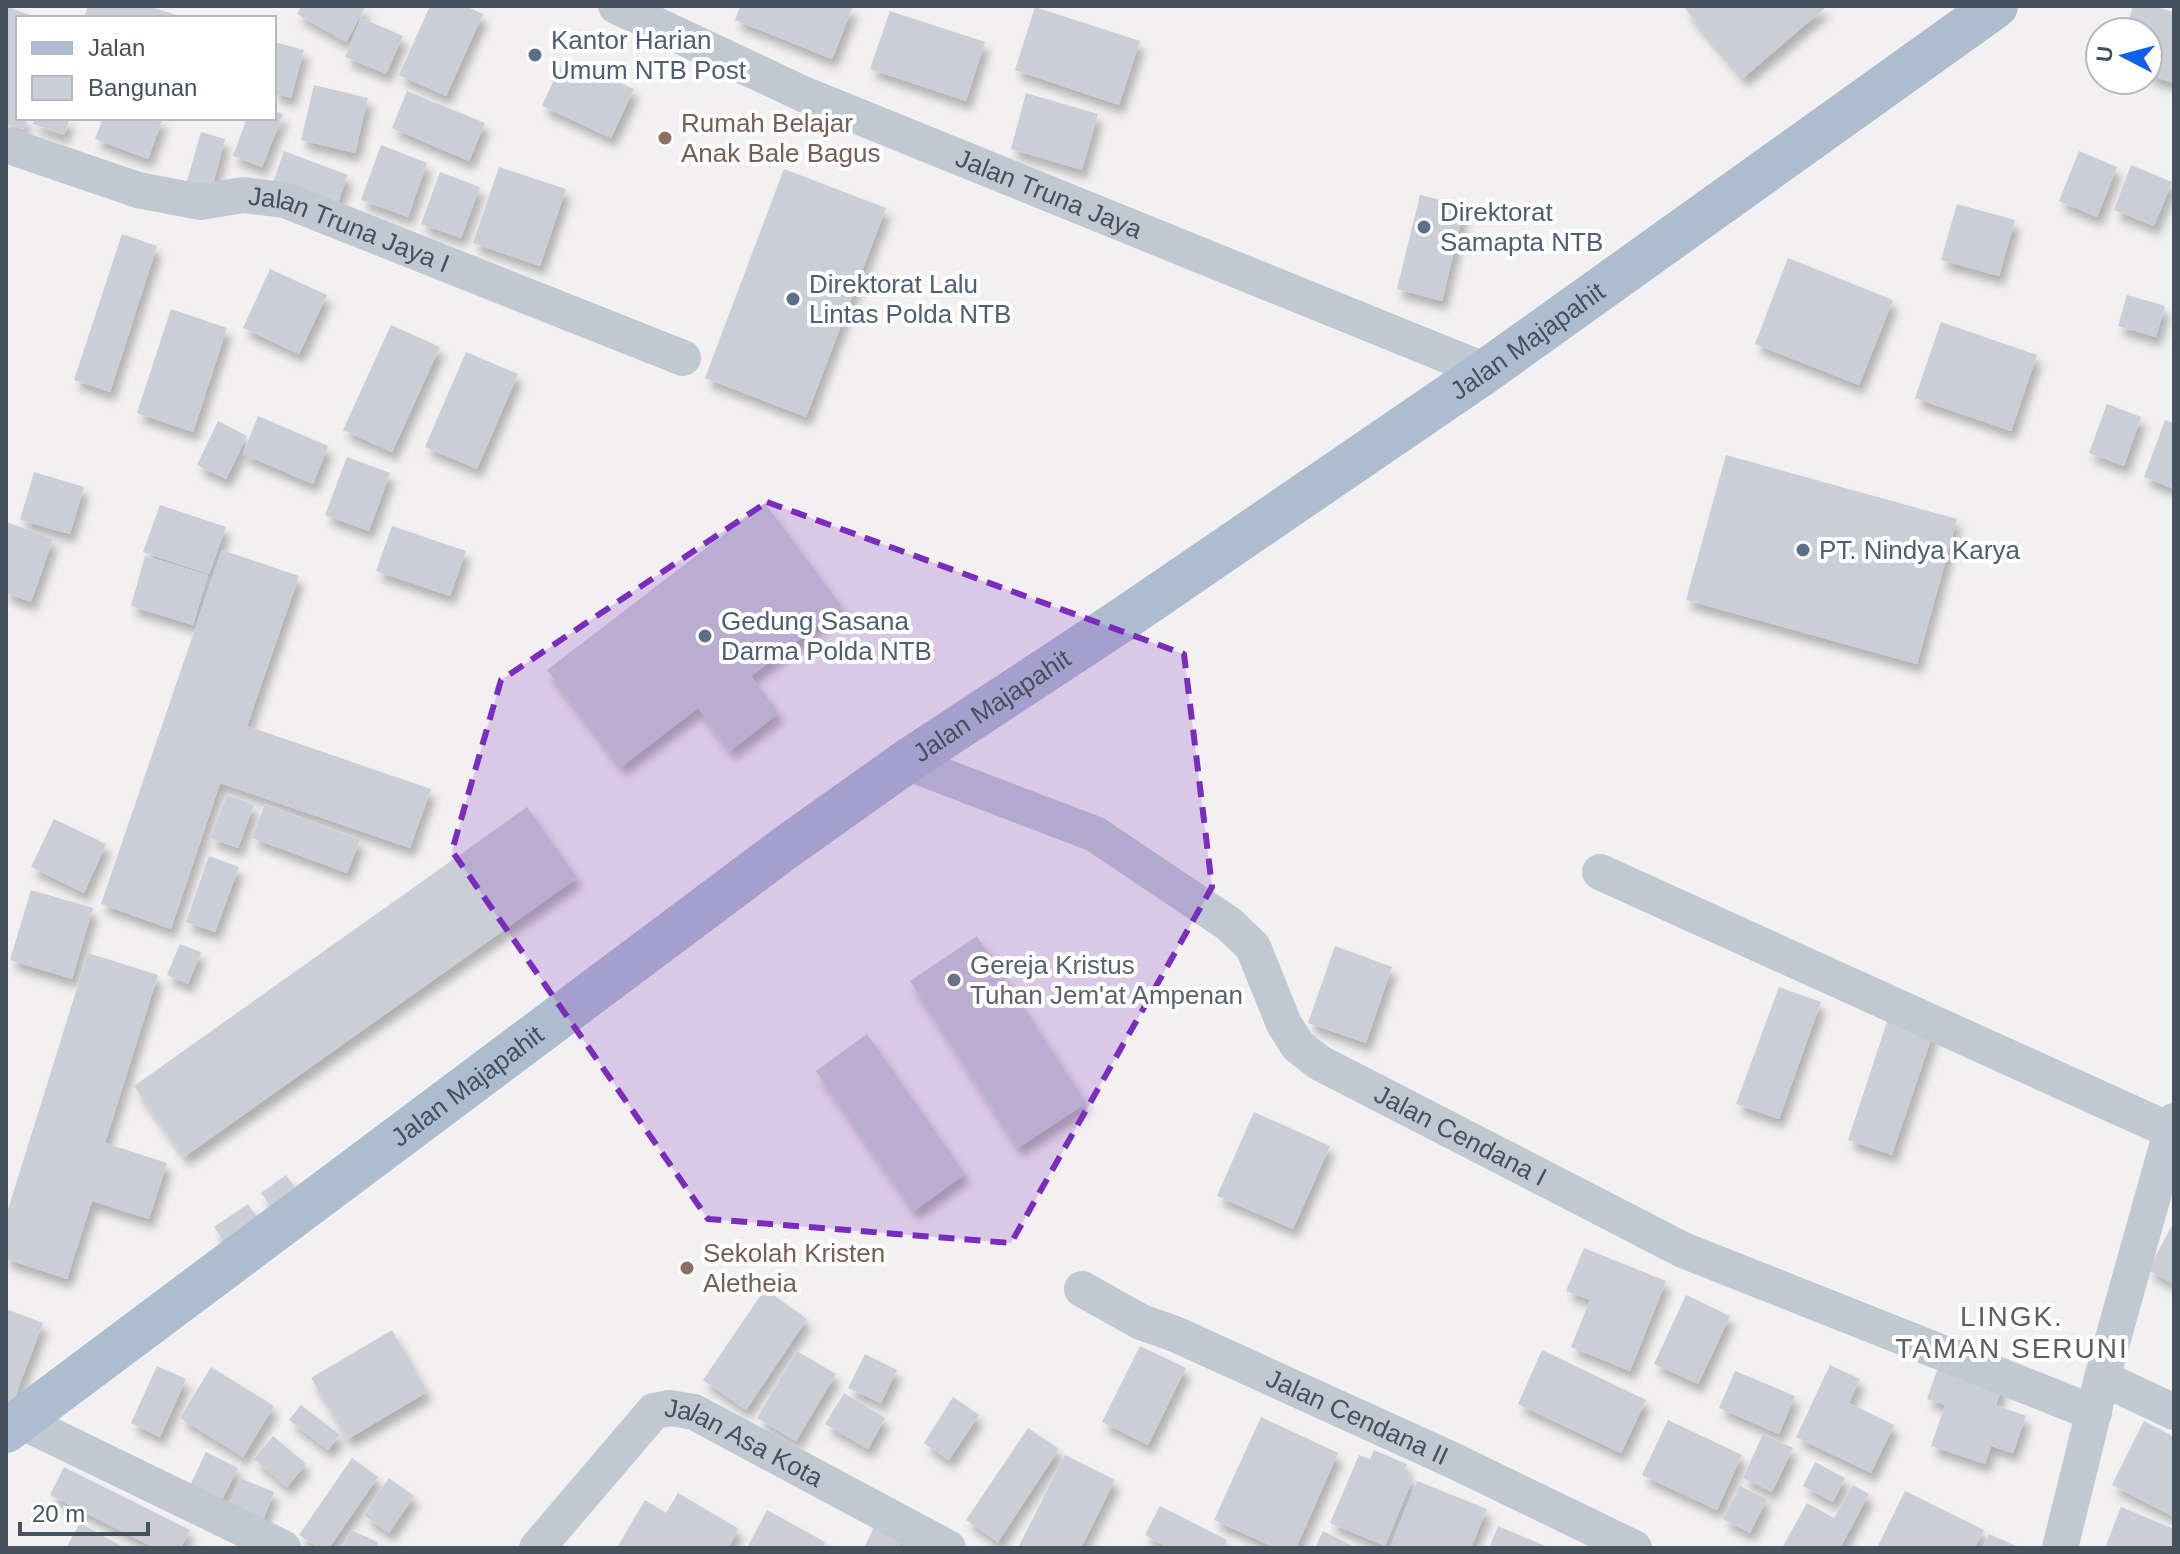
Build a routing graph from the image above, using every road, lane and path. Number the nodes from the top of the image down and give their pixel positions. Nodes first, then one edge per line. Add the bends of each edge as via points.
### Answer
1 (616, 6) edge
2 (1996, 6) edge
3 (6, 145) edge
4 (683, 358) dead end
5 (1486, 371) junction
6 (906, 762) junction
7 (1600, 872) dead end
8 (2172, 1125) edge
9 (1082, 1289) dead end
10 (2102, 1378) junction
11 (2174, 1412) edge
12 (2094, 1413) junction
13 (13, 1426) edge
14 (283, 1548) edge
15 (537, 1548) edge
16 (948, 1548) edge
17 (1634, 1548) edge
18 (2060, 1548) edge

1 - 5 street, Jalan Truna Jaya via 803,94
2 - 5 main road, Jalan Majapahit
3 - 4 street, Jalan Truna Jaya I via 138,190 201,202 243,195 285,200
5 - 6 main road, Jalan Majapahit
6 - 12 street, Jalan Cendana I via 1095,834 1229,924 1253,947 1298,1046 1320,1063 1683,1250
6 - 13 main road, Jalan Majapahit via 688,919
7 - 8 street
8 - 10 street
9 - 17 street, Jalan Cendana II via 1141,1322 1450,1459
10 - 11 street
10 - 12 street
12 - 18 street
13 - 14 street
15 - 16 street, Jalan Asa Kota via 654,1411 670,1408 694,1412

